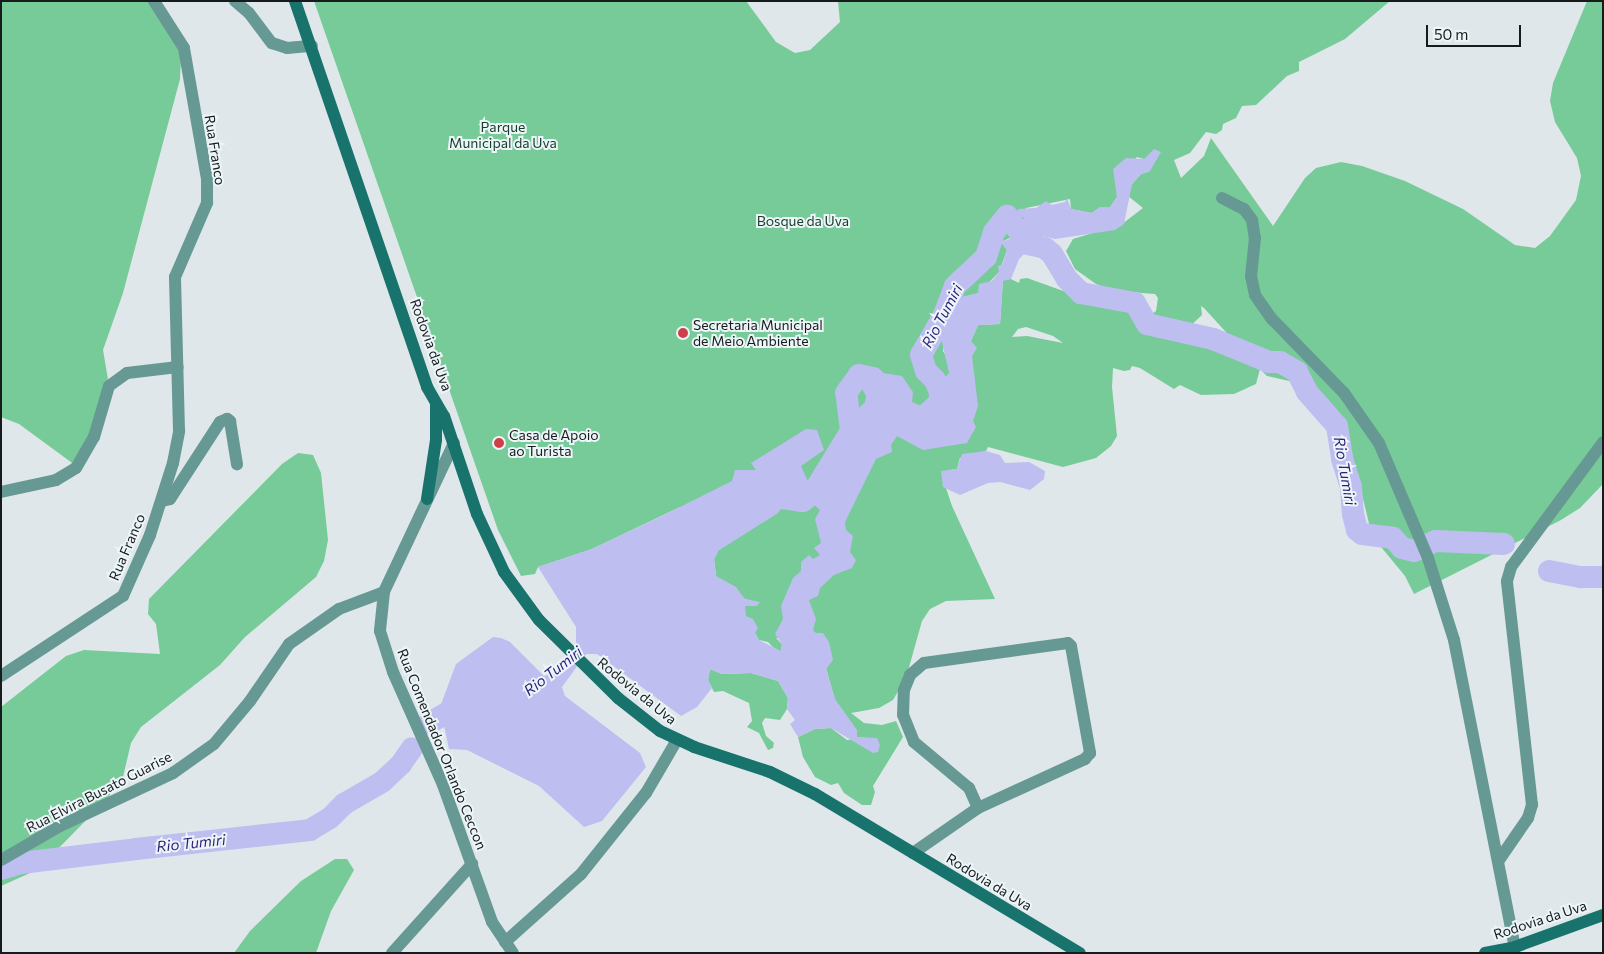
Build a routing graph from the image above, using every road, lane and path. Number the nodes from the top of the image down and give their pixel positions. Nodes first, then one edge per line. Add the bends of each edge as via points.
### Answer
1 (154, 1) edge
2 (235, 1) edge
3 (294, 1) edge
4 (312, 46) junction
5 (1222, 198) dead end
6 (178, 367) junction
7 (436, 402) junction
8 (1603, 442) edge
9 (454, 443) junction
10 (237, 464) dead end
11 (1, 492) edge
12 (427, 498) junction
13 (162, 501) junction
14 (384, 592) junction
15 (1, 676) edge
16 (677, 740) junction
17 (978, 808) junction
18 (913, 853) junction
19 (1, 860) edge
20 (1499, 860) junction
21 (472, 864) junction
22 (1603, 915) edge
23 (504, 942) junction
24 (1515, 947) junction
25 (392, 953) edge
26 (513, 953) edge
27 (1080, 953) edge
28 (1485, 953) edge

1 - 6 street, Rua Franco via 184,48 207,179 207,203 175,277
2 - 4 street via 249,13 272,43 287,48
3 - 4 street, Rodovia da Uva
4 - 7 street, Rodovia da Uva via 427,387
5 - 20 street via 1244,209 1252,220 1255,295 1271,318 1344,393 1379,443 1428,558 1454,640
6 - 11 street via 127,373 109,386 94,437 76,468 56,480
6 - 13 street, Rua Franco via 179,431
7 - 9 street, Rodovia da Uva
7 - 12 street via 436,440
8 - 20 street via 1511,566 1507,581 1532,806 1528,818
9 - 12 street, Rua Comendador Orlando Ceccon
9 - 16 street, Rodovia da Uva via 477,514 504,572 562,646 637,713
10 - 13 street via 227,419 220,422 170,499
12 - 14 street, Rua Comendador Orlando Ceccon
13 - 15 street, Rua Franco via 123,596
14 - 19 street, Rua Elvira Busato Guarise via 340,610 289,644 250,701 214,744 173,773 60,826
14 - 21 street, Rua Comendador Orlando Ceccon via 380,631 392,672 443,785
16 - 18 street, Rodovia da Uva via 785,779
16 - 23 street via 646,793 581,874
17 - 17 street via 1085,759 1090,753 1068,643 924,663 910,675 904,690 903,715 914,742 969,788
17 - 18 street
18 - 27 street, Rodovia da Uva
20 - 24 street
21 - 23 street, Rua Comendador Orlando Ceccon via 492,922
21 - 25 street
22 - 24 street, Rodovia da Uva
23 - 26 street, Rua Comendador Orlando Ceccon
24 - 28 street, Rodovia da Uva

